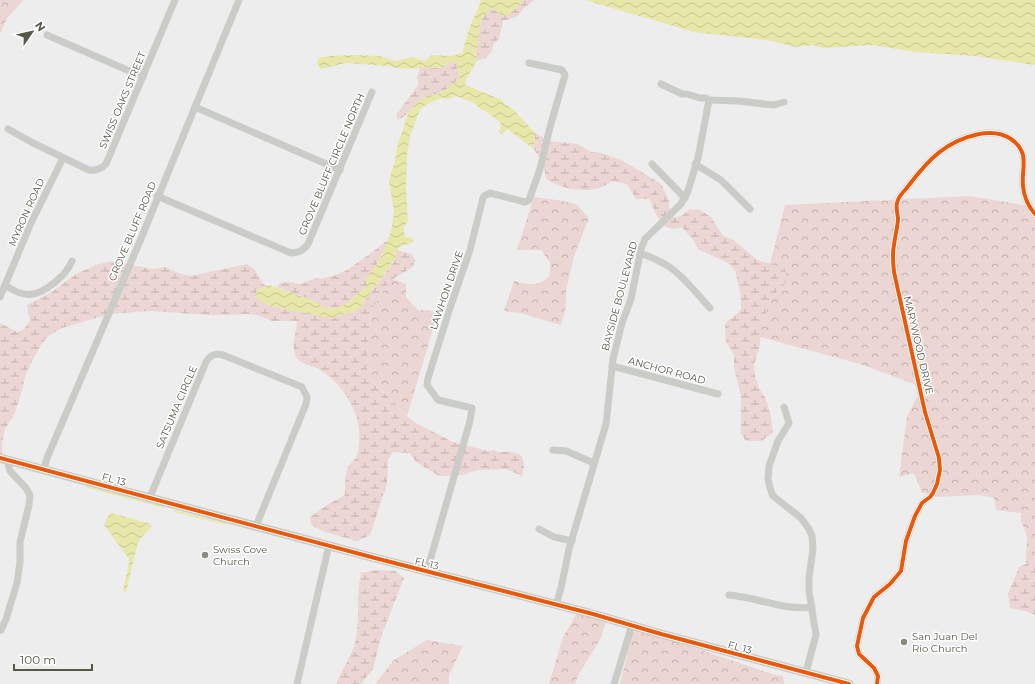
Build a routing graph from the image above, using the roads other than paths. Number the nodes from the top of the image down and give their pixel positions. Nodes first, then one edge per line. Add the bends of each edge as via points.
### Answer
1 (175, 0) edge
2 (239, 0) edge
3 (47, 35) dead end
4 (529, 63) dead end
5 (143, 77) junction
6 (661, 84) dead end
7 (372, 92) dead end
8 (709, 100) junction
9 (784, 102) dead end
10 (195, 107) junction
11 (8, 129) dead end
12 (63, 158) junction
13 (652, 164) dead end
14 (696, 164) junction
15 (340, 170) junction
16 (157, 196) junction
17 (685, 198) junction
18 (750, 209) dead end
19 (1035, 214) edge
20 (640, 253) junction
21 (72, 261) dead end
22 (5, 286) junction
23 (0, 297) edge
24 (710, 308) dead end
25 (612, 366) junction
26 (718, 394) dead end
27 (784, 407) dead end
28 (553, 450) dead end
29 (4, 459) edge
30 (594, 462) junction
31 (44, 469) junction
32 (150, 497) junction
33 (256, 526) junction
34 (539, 529) dead end
35 (572, 541) junction
36 (329, 545) junction
37 (427, 571) junction
38 (729, 595) dead end
39 (556, 605) junction
40 (812, 607) junction
41 (632, 625) junction
42 (0, 630) edge
43 (806, 672) junction
44 (297, 684) edge
45 (614, 684) edge
46 (849, 684) edge
47 (876, 684) edge

1 - 5 street, SWISS OAKS STREET
2 - 10 street, GROVE BLUFF ROAD
3 - 5 street
4 - 37 street, LAWHON DRIVE via 562,70 565,75 529,200 525,202 490,193 483,198 470,250 428,378 427,385 438,400 472,408
5 - 12 street, SWISS OAKS STREET via 106,164 98,170 91,170
6 - 8 street via 682,94
7 - 15 street, GROVE BLUFF CIRCLE NORTH
8 - 9 street via 774,105
8 - 14 street, BAYSIDE BOULEVARD
10 - 15 street
10 - 16 street, GROVE BLUFF ROAD
11 - 12 street, SWISS OAKS STREET
12 - 22 street, MYRON ROAD
13 - 17 street
14 - 17 street, BAYSIDE BOULEVARD
14 - 18 street via 721,180
15 - 16 street, GROVE BLUFF CIRCLE NORTH via 308,244 299,252 291,253
16 - 31 street, GROVE BLUFF ROAD
17 - 20 street, BAYSIDE BOULEVARD via 645,239
19 - 47 street, MARYWOOD DRIVE via 1024,196 1022,152 1010,138 996,133 958,140 938,152 898,199 893,253 894,272 940,470 933,493 914,516 906,541 901,571 874,597 863,618 857,646 859,654 874,668 878,676
20 - 24 street via 672,269
20 - 25 street, BAYSIDE BOULEVARD via 631,299 616,341
21 - 22 street via 63,275 35,295 18,293
22 - 23 street, MYRON ROAD
25 - 26 street, ANCHOR ROAD
25 - 30 street, BAYSIDE BOULEVARD via 606,424
27 - 40 street via 789,424 778,441 769,466 768,479 773,496 801,518 812,536 813,549 808,577
28 - 30 street via 566,451
29 - 31 main road, FL 13
29 - 42 street via 10,471 30,495 20,542 17,583
30 - 35 street, BAYSIDE BOULEVARD
31 - 32 main road, FL 13
32 - 33 main road, FL 13
32 - 33 street, SATSUMA CIRCLE via 206,362 211,356 223,354 302,387 307,397
33 - 36 main road, FL 13
34 - 35 street via 554,537
35 - 39 street, BAYSIDE BOULEVARD
36 - 37 main road, FL 13
36 - 44 street
37 - 39 main road, FL 13
38 - 40 street via 796,608
39 - 41 main road, FL 13
40 - 43 street via 816,635
41 - 43 main road, FL 13
41 - 45 street
43 - 46 main road, FL 13

